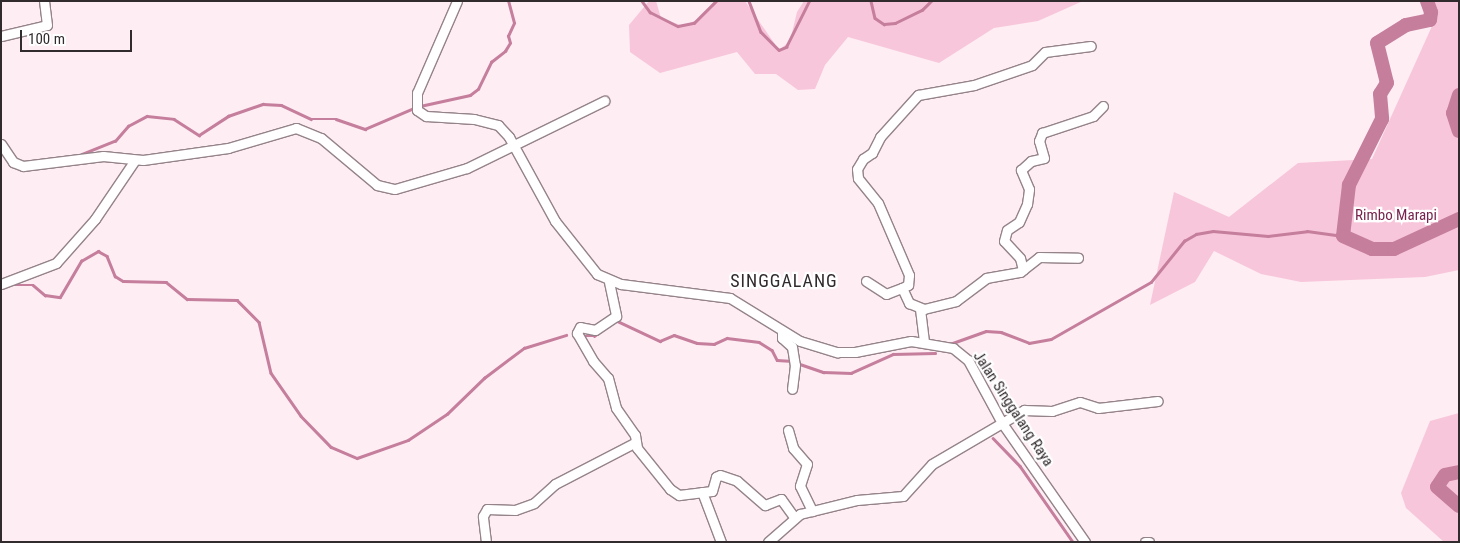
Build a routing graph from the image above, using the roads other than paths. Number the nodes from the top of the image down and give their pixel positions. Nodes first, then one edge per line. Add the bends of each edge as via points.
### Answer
1 (44, 1) edge
2 (457, 1) edge
3 (1, 36) edge
4 (1090, 46) dead end
5 (604, 101) dead end
6 (1103, 106) dead end
7 (1, 144) edge
8 (513, 144) junction
9 (135, 160) junction
10 (1078, 258) dead end
11 (1023, 270) junction
12 (866, 281) dead end
13 (609, 282) junction
14 (1, 284) edge
15 (902, 288) junction
16 (920, 309) junction
17 (782, 331) junction
18 (924, 342) junction
19 (792, 390) dead end
20 (1158, 402) dead end
21 (1002, 423) junction
22 (788, 430) dead end
23 (636, 442) junction
24 (702, 492) junction
25 (812, 511) junction
26 (794, 517) junction
27 (486, 542) edge
28 (721, 542) edge
29 (768, 542) edge
30 (1085, 542) edge
31 (1145, 542) edge
32 (1150, 542) edge

1 - 3 street via 47,25
2 - 8 street via 417,93 417,110 426,116 488,121 498,125
4 - 15 street via 1045,52 1032,64 974,85 918,96 880,137 872,153 863,158 857,169 858,178 878,203 909,275 908,285
5 - 8 street
6 - 11 street via 1093,116 1042,133 1039,141 1044,158 1030,161 1021,170 1029,189 1027,204 1019,222 1007,230 1004,241 1020,258
7 - 9 street via 13,162 22,166 104,156
8 - 9 street via 467,168 395,190 376,185 321,138 296,128 218,150
8 - 13 street via 560,229 583,260
9 - 14 street via 95,219 56,263
10 - 11 street via 1043,257
11 - 16 street via 986,278 956,302
12 - 15 street via 886,294
13 - 17 street, Jalan Singgalang Raya via 730,298
13 - 23 street via 616,316 595,330 580,327 577,333 593,361 608,378 616,408 635,435
15 - 16 street via 909,303
16 - 18 street
17 - 18 street, Jalan Singgalang Raya via 815,347 837,352 855,352 897,342
17 - 19 street via 782,338 792,347 795,363
18 - 21 street, Jalan Singgalang Raya via 953,348 963,355
20 - 21 street via 1098,408 1080,402 1052,411 1027,409
21 - 25 street via 932,464 903,496 857,500
21 - 30 street, Jalan Singgalang Raya
22 - 25 street via 792,448 807,464 800,486
23 - 24 street via 637,448 673,492 681,496
23 - 27 street via 555,484 534,503 516,510 487,509 483,516
24 - 26 street via 712,492 716,477 720,475 737,481 765,505 782,499
24 - 28 street
25 - 26 street
26 - 29 street
31 - 32 street

